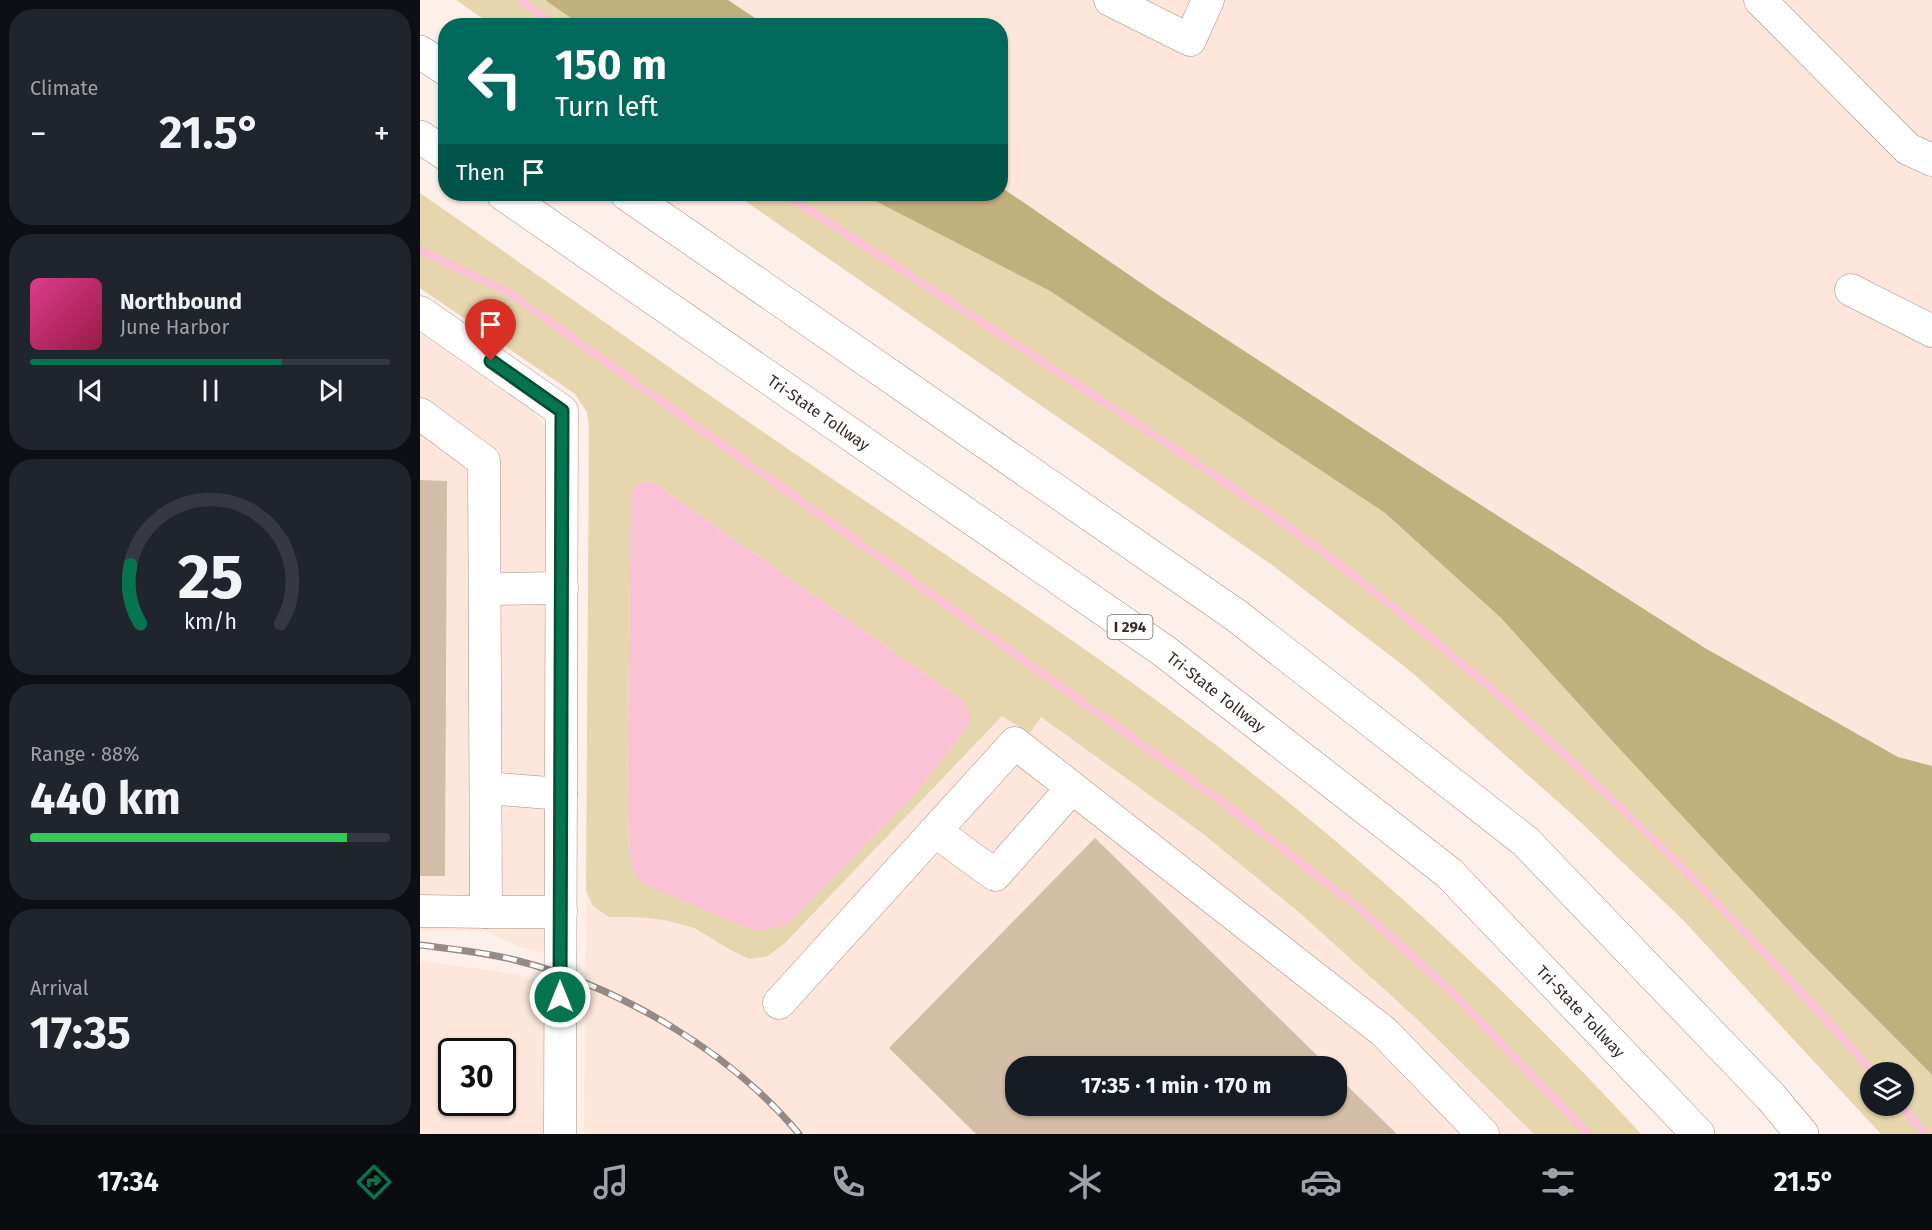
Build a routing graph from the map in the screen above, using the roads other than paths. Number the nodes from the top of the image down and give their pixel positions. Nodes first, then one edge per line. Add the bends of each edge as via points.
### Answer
1 (1110, 0) edge
2 (1208, 0) edge
3 (1760, 0) edge
4 (420, 52) edge
5 (438, 64) edge
6 (420, 137) edge
7 (438, 149) edge
8 (1932, 160) edge
9 (513, 201) edge
10 (637, 201) edge
11 (1851, 290) dead end
12 (420, 312) edge
13 (1932, 331) edge
14 (420, 414) edge
15 (562, 588) junction
16 (485, 589) junction
17 (486, 788) junction
18 (1072, 788) junction
19 (561, 794) junction
20 (935, 831) junction
21 (420, 911) edge
22 (486, 912) junction
23 (561, 912) junction
24 (779, 1003) dead end
25 (560, 1134) edge
26 (1483, 1134) edge
27 (1698, 1134) edge
28 (1802, 1134) edge

1 - 2 street via 1190,40
3 - 8 street via 1908,149
4 - 5 highway
6 - 7 highway
9 - 27 highway, Tri-State Tollway / I 294 via 1164,651 1449,873
10 - 28 highway via 1237,616 1525,841
11 - 13 street
12 - 15 street via 562,411
14 - 16 street via 484,461
15 - 16 street
15 - 19 street
16 - 17 street
17 - 19 street
17 - 22 street
18 - 20 street via 995,875
18 - 20 street via 1015,743
18 - 26 street via 1384,1032
19 - 23 street
20 - 24 street
21 - 22 street
22 - 23 street
23 - 25 street

